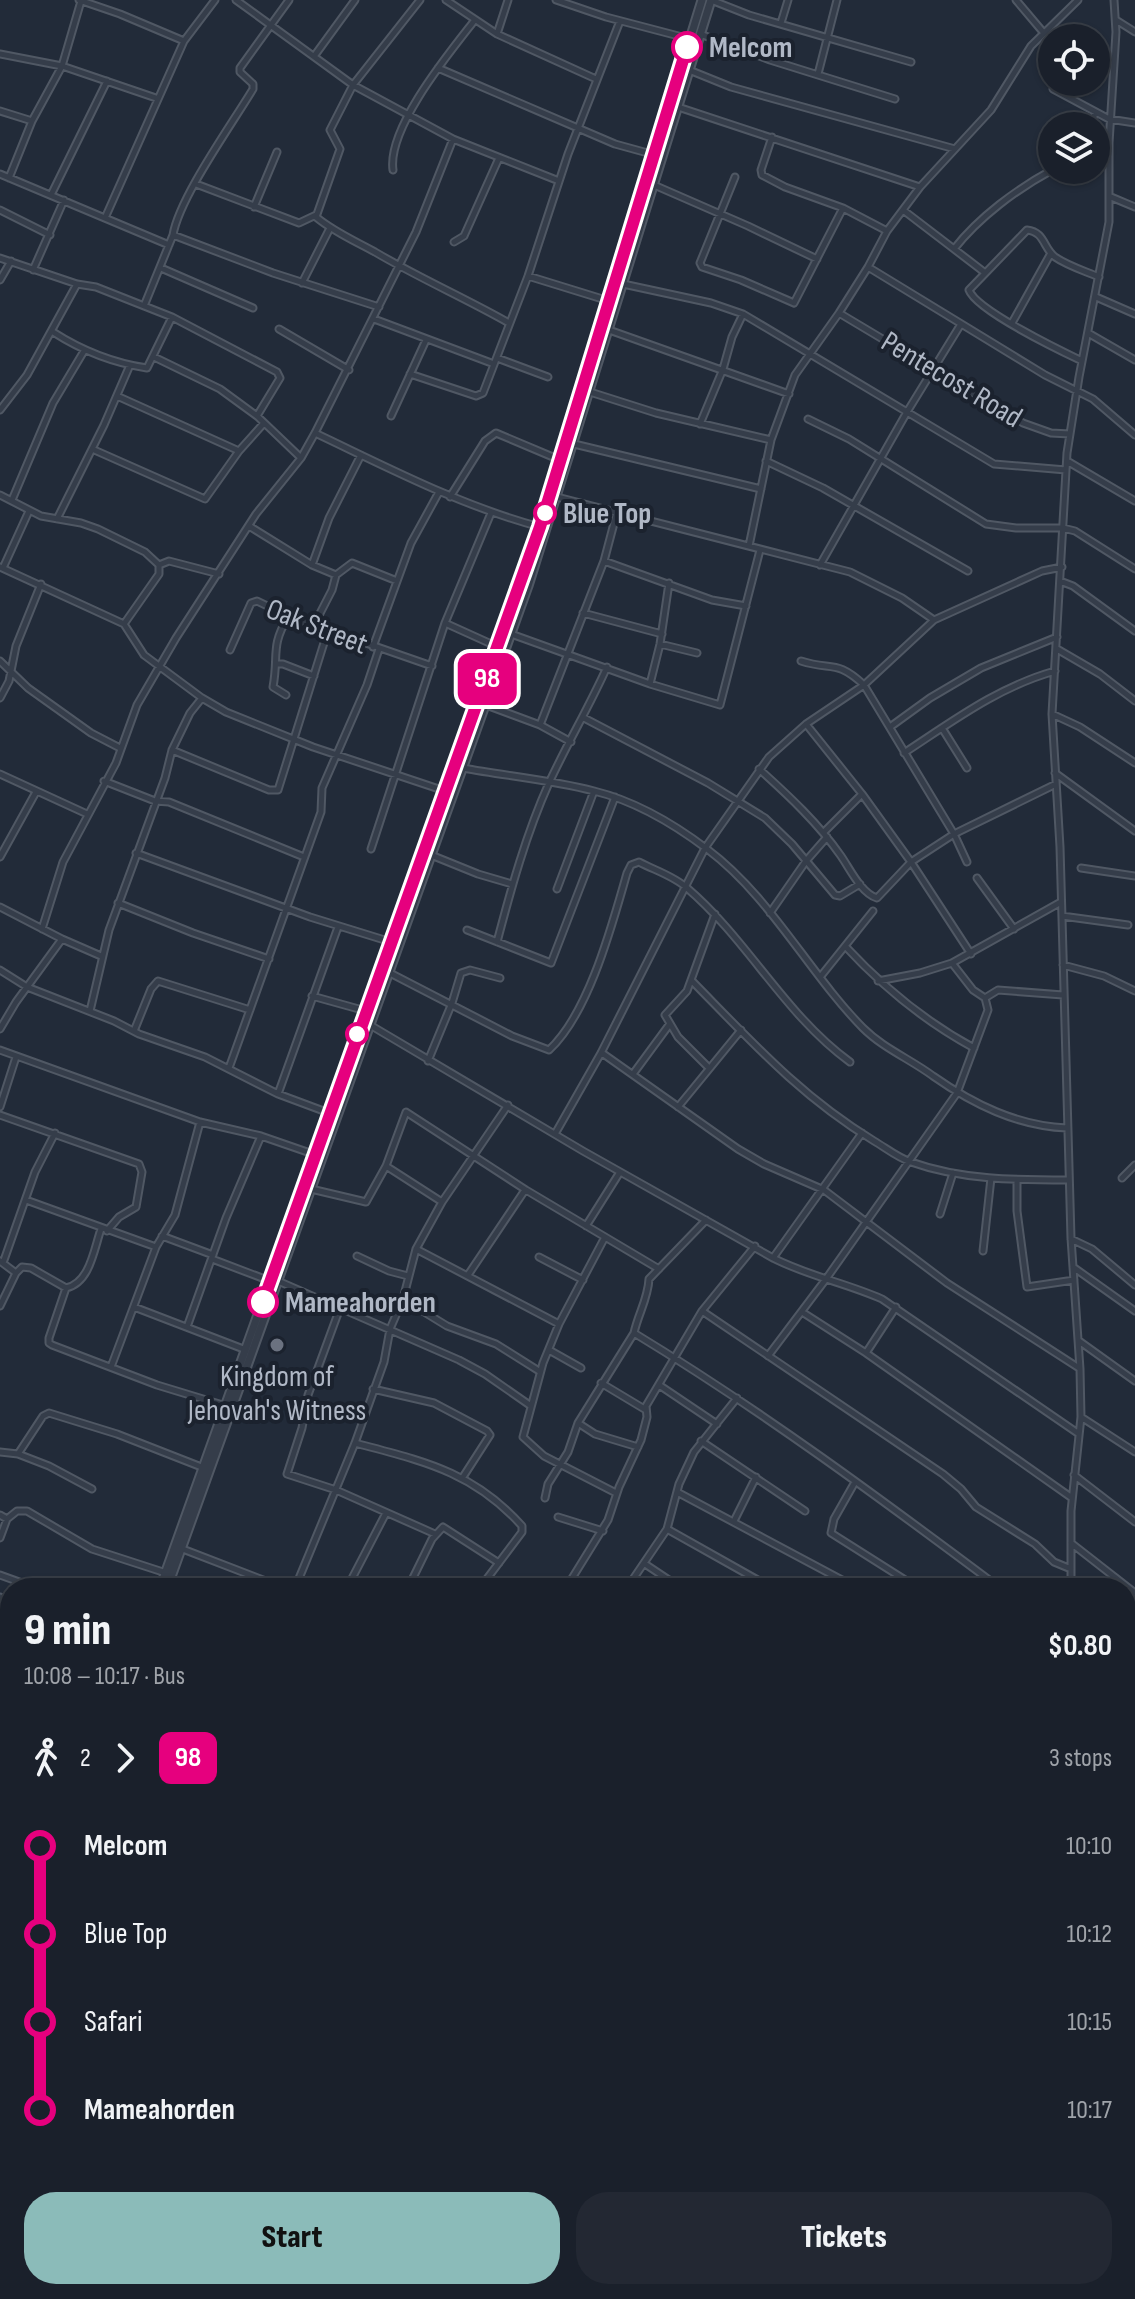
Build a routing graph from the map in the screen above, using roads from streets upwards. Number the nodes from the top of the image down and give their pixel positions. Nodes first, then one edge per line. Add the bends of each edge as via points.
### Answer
1 (80, 0) edge
2 (215, 0) edge
3 (236, 0) edge
4 (289, 0) edge
5 (355, 0) edge
6 (420, 0) edge
7 (446, 0) edge
8 (508, 0) edge
9 (556, 0) edge
10 (702, 0) edge
11 (711, 0) edge
12 (788, 0) edge
13 (837, 0) edge
14 (1016, 0) edge
15 (1078, 0) edge
16 (1114, 0) edge
17 (565, 1) edge
18 (454, 3) edge
19 (1115, 20) junction
20 (474, 21) junction
21 (620, 21) junction
22 (781, 23) junction
23 (1052, 24) edge
24 (272, 25) junction
25 (1038, 26) edge
26 (1135, 32) edge
27 (497, 34) junction
28 (700, 34) junction
29 (827, 37) junction
30 (1038, 38) edge
31 (690, 39) junction
32 (184, 41) junction
33 (0, 54) edge
34 (315, 55) junction
35 (911, 62) dead end
36 (62, 66) junction
37 (438, 68) junction
38 (689, 70) junction
39 (818, 74) junction
40 (596, 79) junction
41 (107, 81) junction
42 (353, 85) junction
43 (1066, 96) edge
44 (156, 98) junction
45 (895, 99) dead end
46 (678, 107) junction
47 (0, 111) edge
48 (1096, 112) edge
49 (1109, 112) edge
50 (409, 115) junction
51 (1110, 119) edge
52 (32, 121) junction
53 (1135, 123) edge
54 (578, 128) junction
55 (772, 137) junction
56 (453, 139) junction
57 (955, 149) junction
58 (277, 152) dead end
59 (655, 155) junction
60 (499, 158) junction
61 (1110, 158) edge
62 (393, 170) dead end
63 (0, 174) edge
64 (735, 177) dead end
65 (9, 178) junction
66 (1038, 178) edge
67 (559, 181) junction
68 (196, 184) junction
69 (654, 185) junction
70 (920, 187) junction
71 (647, 194) junction
72 (51, 195) junction
73 (1111, 197) junction
74 (64, 200) junction
75 (254, 207) junction
76 (1135, 207) edge
77 (843, 208) junction
78 (0, 210) edge
79 (903, 210) junction
80 (718, 214) junction
81 (316, 215) junction
82 (105, 218) junction
83 (330, 228) junction
84 (887, 231) junction
85 (50, 235) junction
86 (173, 235) junction
87 (454, 242) dead end
88 (169, 245) junction
89 (954, 249) junction
90 (1051, 253) junction
91 (0, 258) edge
92 (817, 260) junction
93 (11, 261) junction
94 (868, 267) junction
95 (161, 268) junction
96 (399, 268) junction
97 (33, 270) junction
98 (984, 272) junction
99 (528, 276) junction
100 (1099, 277) junction
101 (0, 280) edge
102 (302, 283) junction
103 (77, 284) junction
104 (623, 284) junction
105 (1096, 297) junction
106 (609, 301) junction
107 (144, 306) junction
108 (379, 307) junction
109 (253, 308) dead end
110 (839, 313) junction
111 (743, 314) junction
112 (1135, 314) edge
113 (172, 317) junction
114 (374, 319) junction
115 (509, 323) junction
116 (1012, 323) junction
117 (961, 324) junction
118 (279, 329) dead end
119 (609, 330) junction
120 (53, 332) junction
121 (1088, 333) junction
122 (426, 340) junction
123 (84, 351) junction
124 (808, 354) junction
125 (154, 357) junction
126 (1135, 360) edge
127 (495, 361) junction
128 (1082, 361) junction
129 (130, 365) junction
130 (723, 369) junction
131 (935, 369) junction
132 (349, 370) junction
133 (410, 374) junction
134 (548, 377) dead end
135 (1077, 389) junction
136 (590, 392) junction
137 (789, 394) junction
138 (117, 396) junction
139 (0, 410) edge
140 (907, 412) junction
141 (257, 416) junction
142 (391, 416) dead end
143 (808, 419) dead end
144 (264, 423) junction
145 (700, 424) junction
146 (315, 433) junction
147 (1070, 434) junction
148 (1135, 435) edge
149 (771, 440) junction
150 (570, 443) junction
151 (92, 449) junction
152 (239, 451) junction
153 (361, 455) junction
154 (301, 458) junction
155 (881, 459) junction
156 (560, 460) junction
157 (766, 461) junction
158 (1067, 461) junction
159 (1066, 470) junction
160 (761, 489) junction
161 (439, 492) junction
162 (0, 495) edge
163 (450, 497) junction
164 (557, 497) junction
165 (12, 500) junction
166 (1135, 501) edge
167 (853, 505) junction
168 (29, 511) junction
169 (617, 512) junction
170 (491, 513) junction
171 (57, 519) junction
172 (249, 526) junction
173 (540, 527) junction
174 (1063, 528) junction
175 (749, 546) junction
176 (760, 550) junction
177 (604, 561) junction
178 (159, 565) junction
179 (312, 565) junction
180 (820, 565) junction
181 (1062, 567) junction
182 (1, 568) edge
183 (1135, 569) edge
184 (968, 571) dead end
185 (219, 574) junction
186 (336, 575) junction
187 (397, 581) junction
188 (1060, 581) junction
189 (669, 583) junction
190 (41, 584) junction
191 (746, 606) junction
192 (583, 613) junction
193 (288, 616) junction
194 (934, 620) junction
195 (445, 623) junction
196 (124, 624) junction
197 (314, 625) junction
198 (328, 630) junction
199 (1135, 631) edge
200 (511, 634) junction
201 (662, 634) junction
202 (1058, 637) junction
203 (660, 644) junction
204 (498, 647) junction
205 (376, 648) junction
206 (1057, 649) junction
207 (230, 650) dead end
208 (567, 653) junction
209 (697, 653) dead end
210 (0, 661) edge
211 (801, 661) dead end
212 (277, 664) junction
213 (159, 665) junction
214 (432, 666) junction
215 (607, 667) junction
216 (10, 670) junction
217 (1055, 671) junction
218 (493, 675) junction
219 (314, 676) junction
220 (650, 684) junction
221 (864, 685) junction
222 (286, 695) dead end
223 (0, 698) edge
224 (202, 698) junction
225 (1135, 701) edge
226 (486, 705) junction
227 (1052, 714) junction
228 (584, 718) junction
229 (806, 724) junction
230 (540, 725) junction
231 (890, 727) junction
232 (942, 728) junction
233 (293, 739) junction
234 (571, 742) junction
235 (120, 748) junction
236 (172, 750) junction
237 (904, 753) junction
238 (336, 754) junction
239 (1135, 763) edge
240 (463, 768) junction
241 (967, 768) dead end
242 (759, 769) junction
243 (1054, 772) junction
244 (397, 773) junction
245 (0, 774) edge
246 (104, 781) junction
247 (549, 784) junction
248 (1056, 784) junction
249 (445, 791) junction
250 (594, 791) junction
251 (36, 792) junction
252 (862, 794) junction
253 (615, 797) junction
254 (155, 801) junction
255 (740, 801) junction
256 (87, 814) junction
257 (1135, 831) edge
258 (954, 834) junction
259 (826, 835) junction
260 (705, 848) junction
261 (371, 849) dead end
262 (136, 853) junction
263 (431, 855) junction
264 (0, 857) edge
265 (304, 857) junction
266 (806, 861) junction
267 (911, 862) junction
268 (967, 862) dead end
269 (1081, 868) dead end
270 (1135, 876) edge
271 (977, 878) dead end
272 (512, 884) junction
273 (860, 884) junction
274 (685, 885) junction
275 (557, 889) dead end
276 (1061, 902) junction
277 (118, 903) junction
278 (0, 907) edge
279 (288, 908) junction
280 (873, 911) dead end
281 (770, 913) junction
282 (715, 914) junction
283 (1062, 916) junction
284 (1128, 925) dead end
285 (338, 927) junction
286 (42, 929) junction
287 (1014, 929) junction
288 (467, 930) dead end
289 (62, 939) junction
290 (391, 942) junction
291 (497, 942) junction
292 (845, 946) junction
293 (971, 954) junction
294 (101, 956) junction
295 (269, 959) junction
296 (952, 963) junction
297 (1063, 965) junction
298 (0, 970) edge
299 (388, 972) junction
300 (821, 976) junction
301 (500, 978) dead end
302 (691, 980) junction
303 (878, 981) junction
304 (27, 987) junction
305 (1135, 991) edge
306 (1063, 995) junction
307 (312, 996) junction
308 (985, 998) junction
309 (452, 1003) junction
310 (250, 1010) junction
311 (90, 1011) junction
312 (366, 1011) junction
313 (365, 1022) junction
314 (669, 1025) junction
315 (0, 1029) edge
316 (741, 1030) junction
317 (134, 1031) junction
318 (974, 1048) junction
319 (0, 1050) edge
320 (601, 1053) junction
321 (16, 1057) junction
322 (428, 1061) junction
323 (850, 1062) dead end
324 (229, 1068) junction
325 (709, 1068) junction
326 (633, 1074) junction
327 (957, 1093) junction
328 (278, 1094) junction
329 (508, 1105) junction
330 (0, 1107) edge
331 (678, 1107) junction
332 (329, 1113) junction
333 (0, 1115) edge
334 (200, 1122) junction
335 (1067, 1128) junction
336 (55, 1133) junction
337 (862, 1133) junction
338 (555, 1134) junction
339 (261, 1136) junction
340 (316, 1155) junction
341 (473, 1155) junction
342 (909, 1162) junction
343 (1135, 1165) edge
344 (386, 1166) junction
345 (620, 1172) junction
346 (953, 1173) junction
347 (991, 1178) junction
348 (1122, 1178) dead end
349 (1017, 1180) junction
350 (1068, 1180) junction
351 (310, 1189) junction
352 (526, 1190) junction
353 (824, 1190) junction
354 (26, 1200) junction
355 (442, 1202) junction
356 (940, 1214) dead end
357 (706, 1220) junction
358 (867, 1222) junction
359 (586, 1226) junction
360 (104, 1230) junction
361 (162, 1236) junction
362 (605, 1237) junction
363 (1071, 1238) junction
364 (755, 1246) junction
365 (156, 1247) junction
366 (416, 1249) junction
367 (983, 1251) dead end
368 (357, 1256) dead end
369 (213, 1257) junction
370 (539, 1257) dead end
371 (773, 1258) junction
372 (2, 1262) edge
373 (1073, 1266) junction
374 (659, 1269) junction
375 (16, 1273) junction
376 (468, 1275) junction
377 (408, 1276) junction
378 (826, 1279) junction
379 (583, 1280) junction
380 (1074, 1280) junction
381 (273, 1281) junction
382 (1135, 1285) edge
383 (66, 1288) junction
384 (403, 1299) junction
385 (0, 1306) edge
386 (134, 1307) junction
387 (896, 1307) junction
388 (340, 1308) junction
389 (702, 1311) junction
390 (1135, 1311) edge
391 (802, 1312) junction
392 (559, 1324) junction
393 (187, 1327) junction
394 (390, 1329) junction
395 (634, 1333) junction
396 (1078, 1340) junction
397 (246, 1350) junction
398 (549, 1350) junction
399 (866, 1353) junction
400 (768, 1356) junction
401 (674, 1357) junction
402 (111, 1367) junction
403 (581, 1368) dead end
404 (1080, 1369) junction
405 (540, 1371) junction
406 (1135, 1381) edge
407 (601, 1383) junction
408 (659, 1385) junction
409 (373, 1389) junction
410 (737, 1398) junction
411 (226, 1406) junction
412 (531, 1406) junction
413 (646, 1410) junction
414 (1081, 1417) junction
415 (578, 1423) junction
416 (717, 1424) junction
417 (1079, 1434) junction
418 (701, 1441) junction
419 (355, 1443) junction
420 (638, 1447) junction
421 (0, 1452) edge
422 (1135, 1452) edge
423 (18, 1454) junction
424 (559, 1464) junction
425 (204, 1468) junction
426 (1074, 1475) junction
427 (463, 1477) junction
428 (756, 1477) junction
429 (855, 1482) junction
430 (92, 1489) dead end
431 (336, 1490) junction
432 (677, 1492) junction
433 (616, 1493) junction
434 (545, 1498) dead end
435 (1072, 1498) junction
436 (805, 1511) dead end
437 (386, 1513) junction
438 (0, 1515) edge
439 (558, 1517) dead end
440 (7, 1519) junction
441 (734, 1521) junction
442 (1135, 1522) edge
443 (667, 1529) junction
444 (603, 1531) junction
445 (435, 1534) junction
446 (0, 1538) edge
447 (1070, 1543) junction
448 (178, 1547) junction
449 (499, 1563) junction
450 (645, 1564) junction
451 (1071, 1569) junction
452 (166, 1573) junction
453 (164, 1578) edge
454 (170, 1578) edge
455 (258, 1578) edge
456 (299, 1578) edge
457 (352, 1578) edge
458 (413, 1578) edge
459 (488, 1578) edge
460 (572, 1578) edge
461 (634, 1578) edge
462 (666, 1578) edge
463 (752, 1578) edge
464 (839, 1578) edge
465 (902, 1578) edge
466 (987, 1578) edge
467 (1071, 1578) edge
468 (1116, 1578) edge

1 - 32 street
1 - 36 street
2 - 32 street
3 - 24 street
4 - 24 street
5 - 34 street
6 - 42 street
7 - 18 street
8 - 27 street
9 - 17 street
10 - 31 street
11 - 22 street
11 - 28 street
12 - 22 street
13 - 29 street
14 - 25 street
15 - 23 street
16 - 19 street
17 - 21 street
18 - 20 street
19 - 26 street
19 - 49 street
20 - 27 street
20 - 37 street
21 - 31 street
21 - 40 street
22 - 29 street
24 - 34 street
24 - 68 street via 240,70 253,89
27 - 40 street
28 - 38 street
28 - 39 street
29 - 35 street
29 - 39 street
30 - 57 street via 991,110
31 - 59 street
32 - 44 street
33 - 36 street
34 - 42 street
36 - 41 street
36 - 52 street
37 - 50 street
37 - 54 street
38 - 46 street
38 - 57 street via 731,87
39 - 45 street
40 - 54 street
41 - 44 street
41 - 72 street
42 - 50 street
42 - 81 street via 329,132 340,149
43 - 48 street
44 - 82 street
46 - 55 street
46 - 69 street
47 - 52 street
50 - 56 street
50 - 62 street via 392,158
51 - 53 street
52 - 65 street
54 - 59 street
54 - 67 street
55 - 70 street
55 - 77 street via 762,175
56 - 60 street
56 - 96 street
57 - 70 street
58 - 75 street
59 - 71 street
60 - 67 street
60 - 87 street via 464,236
61 - 73 street
63 - 65 street
64 - 80 street
65 - 72 street
66 - 89 street
67 - 99 street
68 - 75 street
68 - 86 street
69 - 71 street
69 - 80 street
70 - 79 street
71 - 104 street
71 - 106 street
72 - 74 street
73 - 76 street
73 - 100 street
74 - 82 street
74 - 85 street
75 - 81 street via 299,223
77 - 84 street
77 - 92 street
78 - 85 street
79 - 84 street
79 - 89 street
80 - 92 street
80 - 92 street via 700,259 702,267 794,303
81 - 83 street
82 - 88 street
83 - 96 street
83 - 102 street
84 - 94 street
85 - 97 street
86 - 88 street
86 - 102 street
88 - 95 street
89 - 98 street
90 - 98 street via 1043,239 1027,230
90 - 100 street
90 - 116 street
91 - 93 street
93 - 97 street
93 - 101 street
94 - 110 street
94 - 117 street
95 - 107 street
95 - 109 street
96 - 108 street
96 - 115 street
97 - 103 street
98 - 116 street via 969,290 971,296
99 - 106 street
99 - 115 street
100 - 105 street
102 - 108 street
103 - 107 street
103 - 120 street
104 - 111 street
104 - 119 street
105 - 112 street
105 - 121 street
106 - 150 street
107 - 113 street
108 - 114 street
110 - 124 street
110 - 131 street, Pentecost Road
111 - 124 street
111 - 130 street
113 - 125 street
113 - 141 street via 280,375
114 - 122 street
114 - 132 street
115 - 127 street
116 - 128 street
117 - 131 street
117 - 135 street
118 - 132 street
119 - 130 street
119 - 136 street
120 - 123 street
120 - 139 street
121 - 126 street
121 - 128 street
122 - 127 street
122 - 133 street
123 - 129 street
123 - 165 street via 48,414
124 - 137 street
124 - 140 street
125 - 129 street via 148,368
125 - 141 street via 200,378
127 - 133 street via 480,396
127 - 134 street
128 - 135 street
129 - 138 street
130 - 137 street
130 - 145 street
131 - 140 street
131 - 147 street, Pentecost Road via 1030,426
132 - 146 street
133 - 142 street
135 - 147 street
135 - 148 street
136 - 145 street
136 - 150 street
137 - 149 street
138 - 151 street
138 - 152 street
140 - 155 street
140 - 159 street via 994,464
141 - 144 street
143 - 155 street
144 - 152 street
144 - 154 street
145 - 149 street
146 - 153 street
146 - 154 street
147 - 158 street
149 - 157 street
150 - 156 street
150 - 160 street
150 - 164 street
151 - 152 street via 203,499
151 - 171 street
153 - 161 street
153 - 179 street
154 - 172 street
155 - 167 street
155 - 174 street via 986,524
156 - 163 street via 496,433 485,441
156 - 173 street
157 - 160 street
157 - 167 street
158 - 159 street
158 - 166 street
159 - 174 street
160 - 175 street
161 - 163 street
161 - 187 street
162 - 165 street
163 - 170 street
164 - 169 street
164 - 200 street
165 - 168 street
167 - 180 street
167 - 184 street
168 - 171 street
168 - 182 street
169 - 175 street
169 - 177 street
170 - 173 street
170 - 195 street
171 - 178 street via 98,529 145,552
172 - 179 street
172 - 185 street
173 - 204 street
174 - 181 street
174 - 183 street via 1084,534
175 - 176 street
176 - 180 street
176 - 191 street
177 - 189 street
177 - 192 street
178 - 185 street via 169,561
178 - 196 street via 159,574
179 - 186 street
180 - 194 street via 875,584
181 - 188 street
181 - 194 street
182 - 190 street
185 - 213 street
186 - 187 street via 352,563
186 - 197 street
187 - 205 street
188 - 199 street
188 - 202 street
189 - 191 street
189 - 201 street
190 - 196 street
190 - 216 street
191 - 220 street via 720,705
192 - 201 street
192 - 208 street
193 - 197 street, Oak Street
193 - 207 street, Oak Street via 254,601
193 - 212 street via 275,643
194 - 221 street
195 - 204 street
195 - 214 street
196 - 213 street via 144,655
197 - 198 street, Oak Street
198 - 205 street, Oak Street
198 - 219 street
200 - 208 street
200 - 218 street
201 - 203 street
202 - 206 street
202 - 231 street via 981,668
203 - 209 street
203 - 220 street
204 - 218 street
205 - 214 street, Oak Street
205 - 238 street via 367,685
206 - 217 street
206 - 225 street
208 - 215 street
208 - 230 street
210 - 216 street
211 - 221 street via 842,668
212 - 219 street
212 - 222 street via 273,688
213 - 224 street
213 - 235 street
214 - 244 street
215 - 220 street
215 - 228 street
216 - 223 street
216 - 235 street via 91,733
217 - 227 street
217 - 232 street via 976,704
218 - 226 street
218 - 249 street
219 - 233 street
221 - 229 street
221 - 231 street
224 - 233 street
224 - 236 street
226 - 230 street
226 - 240 street
227 - 239 street
227 - 243 street
228 - 234 street
228 - 255 street
229 - 242 street
229 - 252 street
230 - 234 street
231 - 237 street
232 - 237 street
232 - 241 street
233 - 236 street via 276,791
233 - 238 street
234 - 247 street
235 - 246 street
236 - 254 street
237 - 258 street
238 - 244 street
238 - 265 street
240 - 247 street
240 - 263 street
242 - 255 street
242 - 259 street
243 - 248 street
243 - 257 street
244 - 249 street
244 - 261 street
245 - 251 street
246 - 254 street
246 - 256 street
247 - 250 street
247 - 272 street
248 - 258 street
248 - 276 street
249 - 290 street
250 - 253 street
250 - 275 street
251 - 256 street
251 - 264 street
252 - 259 street
252 - 267 street
253 - 260 street
253 - 291 street via 551,963
254 - 262 street
254 - 265 street
255 - 260 street
255 - 266 street via 765,818
256 - 286 street via 63,862
258 - 267 street
258 - 268 street
259 - 266 street
259 - 273 street
260 - 274 street
260 - 281 street
262 - 277 street
262 - 279 street
263 - 272 street
263 - 299 street
265 - 279 street
266 - 273 street via 835,895
266 - 281 street
267 - 273 street via 877,898
267 - 293 street
269 - 270 street
271 - 287 street
272 - 291 street
274 - 282 street
274 - 309 street via 639,862 631,865 589,985 549,1050
274 - 320 street
276 - 283 street
276 - 287 street
277 - 294 street
277 - 295 street
278 - 286 street
279 - 285 street
279 - 295 street
280 - 292 street
281 - 300 street
282 - 302 street
282 - 323 street via 819,1036
283 - 284 street
283 - 297 street
285 - 290 street
285 - 307 street
286 - 289 street
287 - 293 street
288 - 291 street
289 - 294 street
289 - 304 street
290 - 312 street
292 - 300 street
292 - 303 street
293 - 296 street
294 - 311 street
295 - 310 street
296 - 303 street
296 - 308 street
297 - 305 street
297 - 306 street
298 - 304 street
299 - 309 street
299 - 313 street
300 - 327 street via 872,1036
301 - 309 street via 464,970
302 - 314 street via 665,1015
302 - 316 street
303 - 318 street via 916,1013
304 - 311 street
304 - 315 street
306 - 308 street via 1000,990
306 - 335 street
307 - 312 street
307 - 328 street
308 - 318 street via 986,1017
309 - 322 street
310 - 317 street via 158,981
310 - 324 street
311 - 317 street
312 - 313 street
313 - 322 street
313 - 332 street
313 - 351 street
314 - 325 street
314 - 326 street
316 - 325 street
316 - 337 street via 799,1089
317 - 324 street
318 - 327 street
319 - 321 street
320 - 326 street
320 - 338 street
321 - 330 street
321 - 334 street
322 - 329 street
324 - 328 street
325 - 331 street
326 - 331 street
327 - 335 street via 1038,1127
327 - 342 street
328 - 332 street
329 - 338 street
329 - 341 street
331 - 353 street via 752,1158
332 - 340 street
333 - 336 street
334 - 339 street
334 - 361 street via 175,1215
335 - 350 street
336 - 354 street
336 - 360 street via 141,1166 136,1207
337 - 342 street
337 - 353 street
338 - 345 street
339 - 340 street
339 - 369 street
340 - 381 street
341 - 344 street via 406,1112
341 - 352 street
341 - 355 street
342 - 346 street
342 - 358 street
343 - 348 street
344 - 351 street via 366,1202
344 - 355 street
345 - 357 street
345 - 359 street
346 - 347 street
346 - 356 street
347 - 349 street
347 - 367 street
349 - 350 street
349 - 380 street via 1027,1287
350 - 363 street
351 - 381 street
352 - 359 street
352 - 376 street
353 - 358 street
353 - 371 street
354 - 360 street
354 - 372 street
355 - 366 street
357 - 364 street
357 - 374 street
358 - 378 street
358 - 404 street via 947,1283
359 - 362 street
360 - 365 street
360 - 383 street via 83,1277
361 - 365 street
361 - 369 street
362 - 374 street
362 - 379 street
363 - 373 street
363 - 382 street
364 - 371 street
364 - 389 street
365 - 386 street
366 - 376 street
366 - 377 street
368 - 377 street
369 - 381 street
369 - 393 street
370 - 379 street
371 - 378 street
372 - 375 street
373 - 380 street
373 - 390 street
374 - 395 street via 649,1279
375 - 383 street via 27,1266
375 - 385 street
376 - 392 street
377 - 384 street
378 - 387 street
378 - 391 street
379 - 392 street
380 - 396 street
381 - 388 street
381 - 397 street
381 - 448 street
383 - 402 street via 49,1343
384 - 394 street
384 - 405 street
386 - 393 street
386 - 402 street
387 - 399 street
387 - 417 street
388 - 394 street
388 - 431 street via 308,1395 287,1474
389 - 400 street
389 - 401 street
391 - 399 street
391 - 400 street
392 - 398 street
393 - 397 street
394 - 409 street
394 - 412 street via 474,1367
395 - 401 street
395 - 407 street
396 - 404 street
396 - 406 street
397 - 411 street
398 - 403 street
398 - 405 street
399 - 435 street
400 - 451 street via 943,1474 976,1507
401 - 408 street
401 - 410 street
402 - 411 street
404 - 414 street
405 - 412 street
407 - 413 street
407 - 415 street
408 - 413 street
408 - 416 street
409 - 419 street
409 - 427 street via 434,1403 487,1431 490,1435
410 - 416 street
410 - 429 street
411 - 425 street
412 - 424 street via 523,1437
413 - 420 street
414 - 417 street
414 - 422 street
415 - 420 street
415 - 424 street
416 - 418 street
417 - 426 street
418 - 428 street
418 - 432 street
419 - 427 street
419 - 431 street
420 - 433 street
421 - 423 street
423 - 425 street via 49,1413
423 - 430 street
424 - 433 street
424 - 434 street
425 - 448 street
426 - 435 street
426 - 442 street
427 - 449 street via 522,1526
428 - 436 street
428 - 441 street
429 - 465 street via 831,1533
429 - 466 street
431 - 437 street
431 - 456 street
432 - 441 street
432 - 443 street
433 - 444 street
435 - 447 street
437 - 445 street
437 - 457 street
438 - 440 street
439 - 444 street
440 - 446 street
440 - 452 street via 27,1511 92,1549
441 - 464 street
443 - 450 street
443 - 463 street
444 - 460 street
445 - 449 street via 447,1527
445 - 458 street
447 - 451 street
447 - 468 street
448 - 452 street
448 - 454 street
448 - 455 street
449 - 459 street
450 - 461 street
450 - 462 street
451 - 467 street
452 - 453 street

